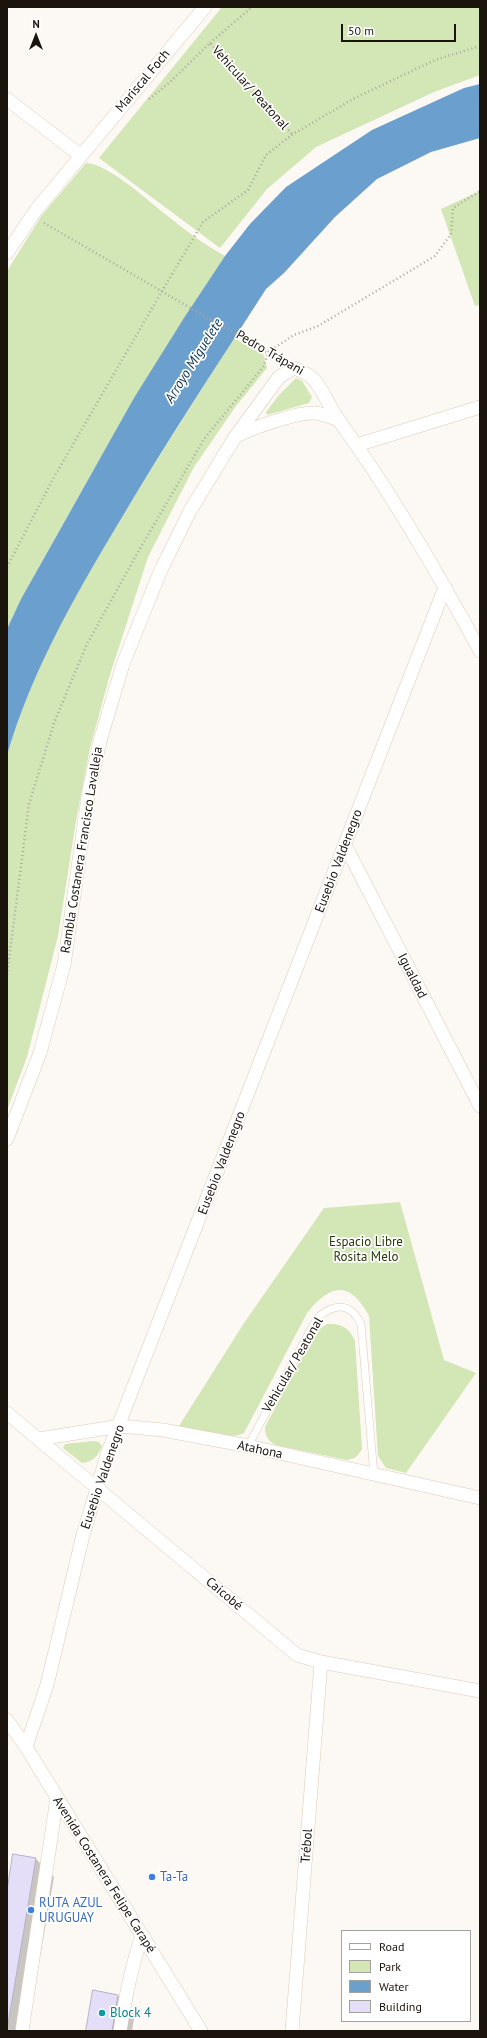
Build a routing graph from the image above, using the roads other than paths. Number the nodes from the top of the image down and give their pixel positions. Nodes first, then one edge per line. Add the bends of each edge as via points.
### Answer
1 (205, 7) edge
2 (7, 99) edge
3 (81, 156) junction
4 (7, 253) edge
5 (294, 368) joint
6 (480, 407) edge
7 (338, 420) junction
8 (235, 437) junction
9 (357, 445) junction
10 (445, 587) junction
11 (480, 651) edge
12 (345, 845) junction
13 (480, 1106) edge
14 (7, 1139) edge
15 (7, 1413) edge
16 (120, 1426) junction
17 (39, 1439) junction
18 (248, 1446) junction
19 (374, 1476) junction
20 (98, 1488) junction
21 (480, 1498) edge
22 (321, 1662) junction
23 (480, 1691) edge
24 (7, 1720) edge
25 (26, 1748) junction
26 (57, 1798) junction
27 (142, 1936) junction
28 (22, 2031) edge
29 (120, 2031) edge
30 (201, 2031) edge
31 (292, 2031) edge

1 - 3 street, Mariscal Foch
2 - 3 street
3 - 4 street, Mariscal Foch via 32,216
5 - 7 street, Pedro Trápani via 314,380
5 - 8 street, Rambla Costanera Francisco Lavalleja via 279,378
6 - 9 street
7 - 8 street via 313,413 270,423
7 - 9 street, Pedro Trápani
8 - 14 street, Rambla Costanera Francisco Lavalleja via 190,512 160,572 123,664 102,733 89,790 64,965 40,1053
9 - 10 street, Pedro Trápani
10 - 11 street, Pedro Trápani
10 - 12 street, Eusebio Valdenegro
12 - 13 street, Igualdad
12 - 16 street, Eusebio Valdenegro
15 - 17 street, Caicobé
16 - 17 street, Atahona
16 - 18 street, Atahona via 163,1430
16 - 20 street, Eusebio Valdenegro via 108,1452
17 - 20 street, Caicobé
18 - 19 street, Atahona
18 - 19 lane, Vehicular/ Peatonal via 317,1318 333,1307 349,1308 357,1315 361,1324
19 - 21 street, Atahona
20 - 22 street, Caicobé via 297,1655
20 - 25 street, Eusebio Valdenegro via 83,1534 47,1685
22 - 23 street, Caicobé
22 - 31 street, Trébol
24 - 25 street, Avenida Costanera Felipe Carapé
25 - 26 street, Avenida Costanera Felipe Carapé
26 - 27 street, Avenida Costanera Felipe Carapé
26 - 28 street
27 - 29 street via 128,1987
27 - 30 street, Avenida Costanera Felipe Carapé

